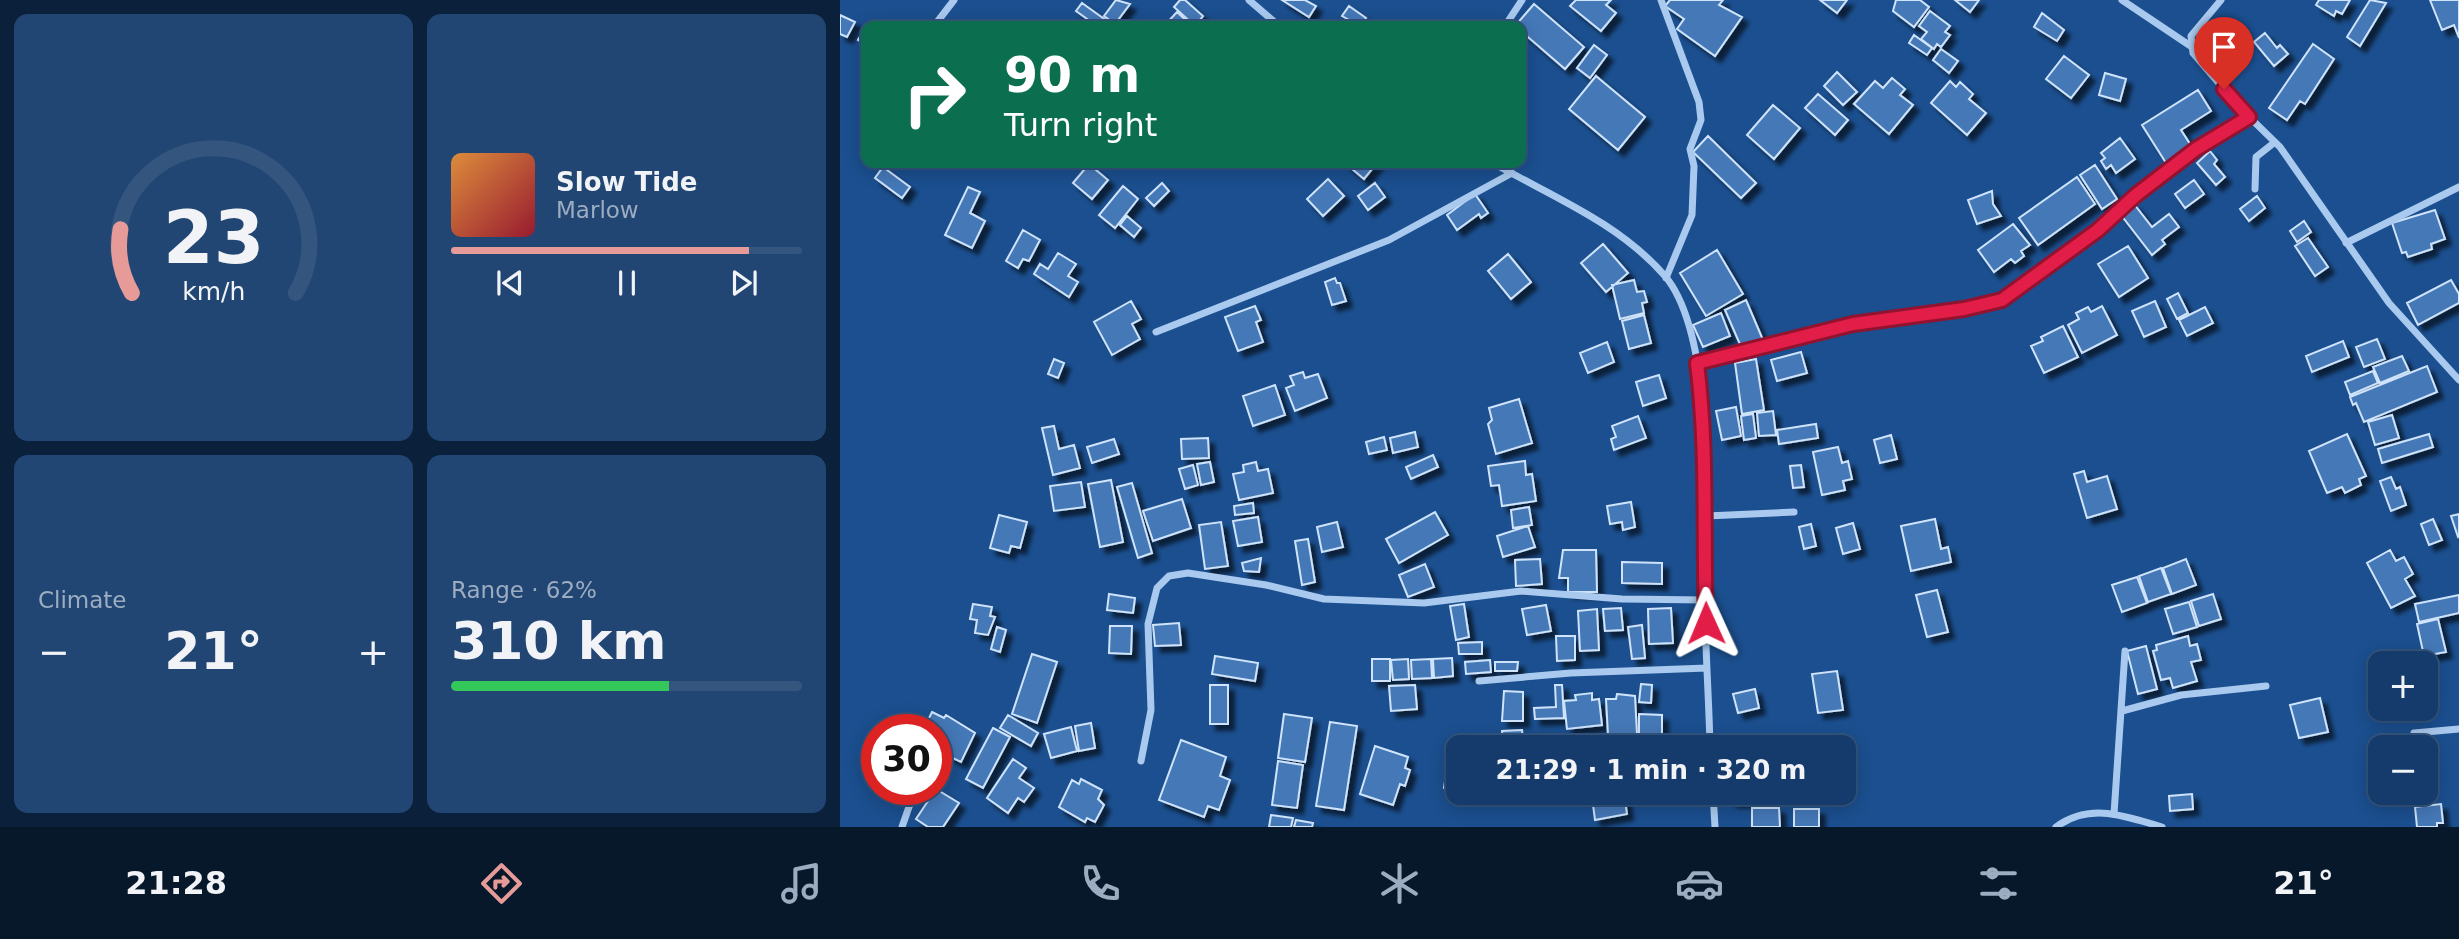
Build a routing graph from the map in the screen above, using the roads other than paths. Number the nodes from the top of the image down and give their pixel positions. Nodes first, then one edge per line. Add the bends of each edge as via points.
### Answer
1 (954, 0) edge
2 (1249, 0) edge
3 (1522, 0) edge
4 (1661, 0) edge
5 (2122, 0) edge
6 (2221, 0) edge
7 (938, 21) edge
8 (1273, 21) edge
9 (1509, 21) edge
10 (2192, 47) junction
11 (2249, 117) junction
12 (2275, 142) junction
13 (1502, 168) edge
14 (1512, 173) junction
15 (2459, 187) edge
16 (2255, 190) dead end
17 (2346, 243) junction
18 (1666, 278) junction
19 (1156, 332) dead end
20 (1697, 363) junction
21 (2459, 380) edge
22 (1794, 512) dead end
23 (1706, 516) junction
24 (1705, 600) junction
25 (2124, 651) dead end
26 (1707, 668) junction
27 (1479, 681) dead end
28 (2266, 686) dead end
29 (2122, 711) junction
30 (2459, 729) edge
31 (2414, 733) dead end
32 (1710, 735) edge
33 (1141, 761) dead end
34 (910, 805) edge
35 (1714, 805) edge
36 (2114, 814) junction
37 (902, 827) edge
38 (1715, 827) edge
39 (2056, 827) edge
40 (2162, 827) edge

1 - 7 street
2 - 8 street
3 - 9 street
4 - 18 street via 1699,102 1701,120 1690,149 1692,215
5 - 10 street
6 - 10 street via 2191,36
10 - 11 street
11 - 12 street
11 - 20 street via 2196,149 2098,230 2002,300 1853,324
12 - 16 street via 2256,157
12 - 17 street
13 - 14 street
14 - 18 street via 1626,239
14 - 19 street via 1389,240
15 - 17 street
17 - 21 street via 2389,303
18 - 20 street via 1682,306
20 - 23 street
22 - 23 street
23 - 24 street
24 - 26 street
24 - 33 street via 1521,591 1424,603 1324,599 1188,573 1170,576 1157,588 1148,624 1151,710
25 - 29 street
26 - 27 street
26 - 32 street
28 - 29 street via 2181,695
29 - 36 street
30 - 31 street
34 - 37 street
35 - 38 street
36 - 39 street via 2071,816
36 - 40 street

